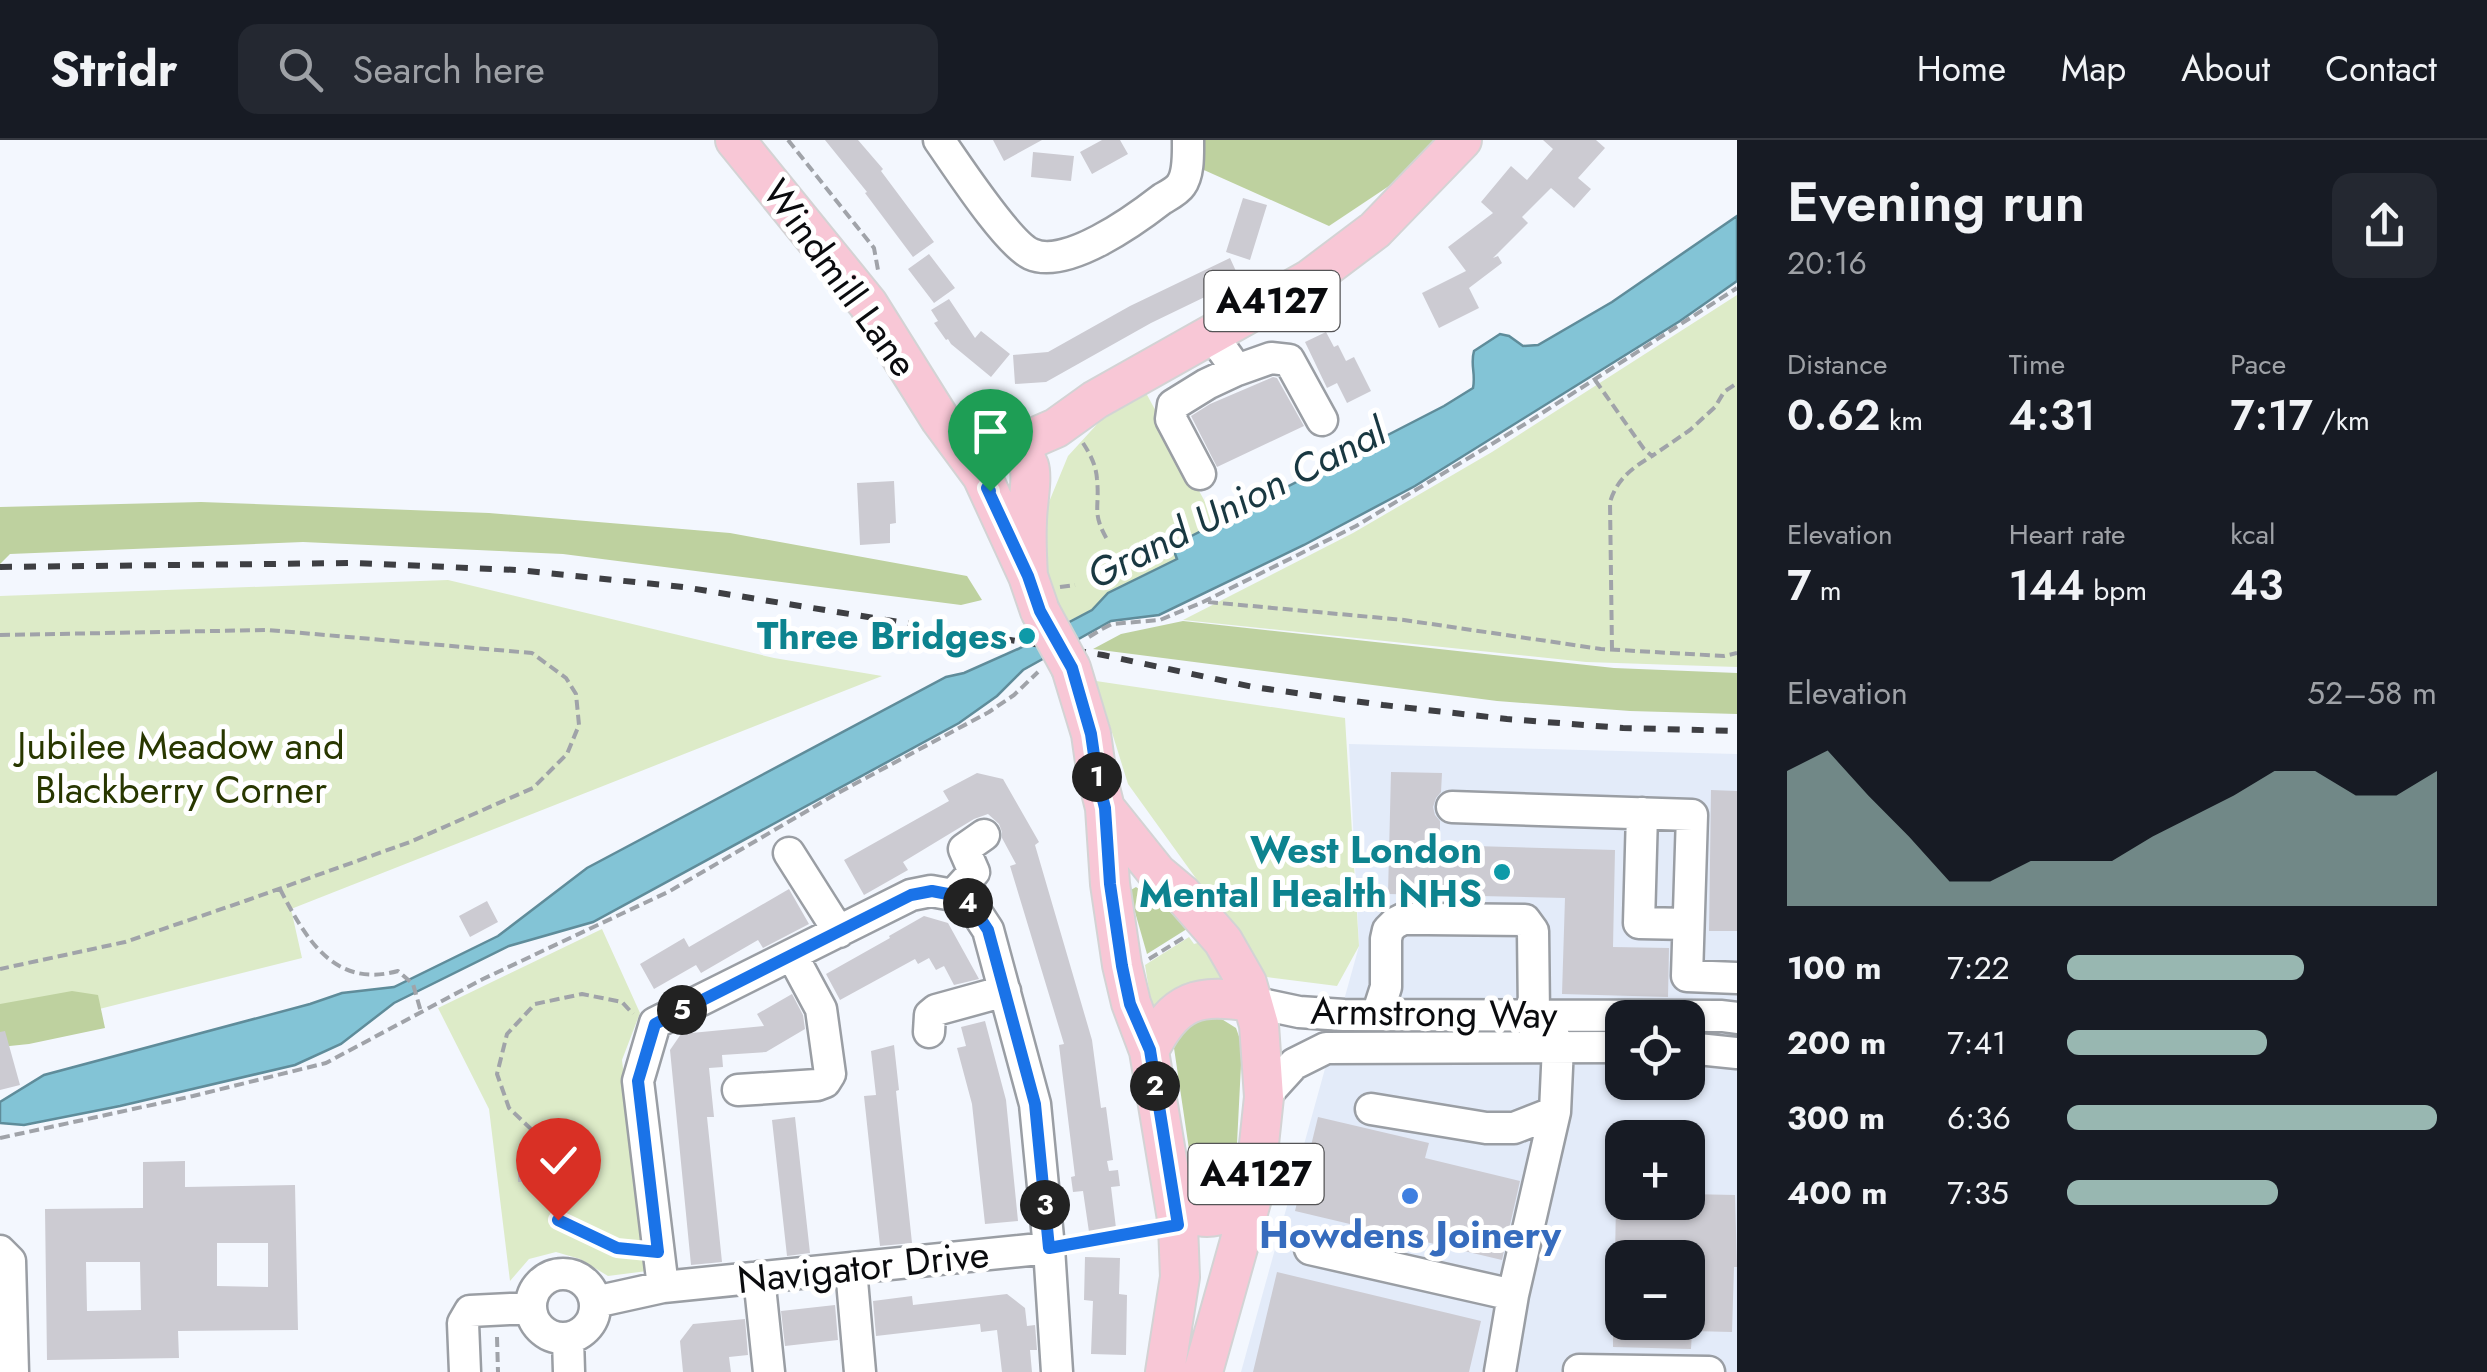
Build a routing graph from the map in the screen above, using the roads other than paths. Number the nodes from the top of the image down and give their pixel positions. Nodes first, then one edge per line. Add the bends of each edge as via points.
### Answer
1 (736, 140) edge
2 (938, 140) edge
3 (1188, 140) edge
4 (1462, 140) edge
5 (1212, 335) junction
6 (1237, 370) junction
7 (1322, 420) dead end
8 (1005, 469) junction
9 (1200, 474) dead end
10 (1105, 808) junction
11 (1452, 808) dead end
12 (1642, 813) junction
13 (984, 835) dead end
14 (790, 853) dead end
15 (953, 895) junction
16 (1688, 924) junction
17 (839, 932) junction
18 (792, 955) junction
19 (1737, 978) edge
20 (1004, 990) junction
21 (1252, 1002) junction
22 (1377, 1015) junction
23 (1527, 1015) junction
24 (1737, 1018) edge
25 (929, 1032) dead end
26 (1144, 1038) junction
27 (1558, 1046) junction
28 (1605, 1046) edge
29 (1705, 1049) edge
30 (1737, 1052) edge
31 (738, 1090) dead end
32 (1264, 1097) junction
33 (1371, 1109) dead end
34 (1555, 1112) junction
35 (1254, 1191) junction
36 (1177, 1214) junction
37 (1049, 1248) junction
38 (1310, 1249) dead end
39 (0, 1252) edge
40 (850, 1268) junction
41 (759, 1277) junction
42 (663, 1287) junction
43 (1514, 1295) junction
44 (595, 1302) junction
45 (532, 1313) junction
46 (568, 1338) junction
47 (1579, 1370) edge
48 (13, 1372) edge
49 (465, 1372) edge
50 (569, 1372) edge
51 (769, 1372) edge
52 (860, 1372) edge
53 (1057, 1372) edge
54 (1165, 1372) edge
55 (1203, 1372) edge
56 (1500, 1372) edge
57 (1710, 1372) edge

1 - 8 main road, Windmill Lane via 868,304 940,419
2 - 3 street via 1010,238 1032,255 1050,256 1103,240 1181,185
4 - 5 main road, A4127 via 1375,230 1310,279
5 - 6 street
5 - 8 main road, A4127 via 1095,400
6 - 7 street via 1271,358 1289,360
6 - 9 street via 1173,405 1171,419
8 - 10 main road, A4127, bridge via 1034,594 1091,734
10 - 21 main road, A4127 via 1212,927
10 - 26 main road, A4127 via 1122,966
11 - 12 street
12 - 16 street via 1639,923
12 - 16 street via 1692,815
13 - 15 street via 964,849 974,872
14 - 17 street
15 - 17 street via 911,895
15 - 20 street via 971,904 988,930
16 - 19 street via 1687,976
17 - 18 street
18 - 31 street via 820,1009 830,1074 817,1085
18 - 42 street via 655,1024 638,1081
20 - 25 street via 936,1010
20 - 37 street via 1035,1104
21 - 22 street, Armstrong Way via 1298,1012
21 - 26 main road via 1195,1000
21 - 32 main road, A4127
22 - 23 street, Armstrong Way
22 - 23 street via 1386,987 1388,930 1403,919 1427,918 1529,922
23 - 24 street, Armstrong Way
23 - 27 street via 1552,1032
26 - 36 main road, A4127
27 - 28 street, Armstrong Way
27 - 32 street, Armstrong Way via 1326,1048 1294,1064
27 - 34 street
29 - 30 street
32 - 35 main road, A4127
33 - 34 street via 1486,1128 1514,1128
34 - 43 street
35 - 36 main road via 1215,1216
35 - 55 main road, A4127
36 - 54 main road, A4127 via 1180,1278
37 - 40 street, Navigator Drive
37 - 53 street
38 - 43 street
39 - 48 street via 10,1262
40 - 41 street, Navigator Drive
40 - 52 street
41 - 42 street, Navigator Drive
41 - 51 street
42 - 44 street, Navigator Drive
43 - 56 street
44 - 45 street via 578,1278 553,1275 536,1288
44 - 46 street via 589,1326
45 - 46 street via 542,1332
45 - 49 street via 470,1312 463,1324
46 - 50 street
47 - 57 street

